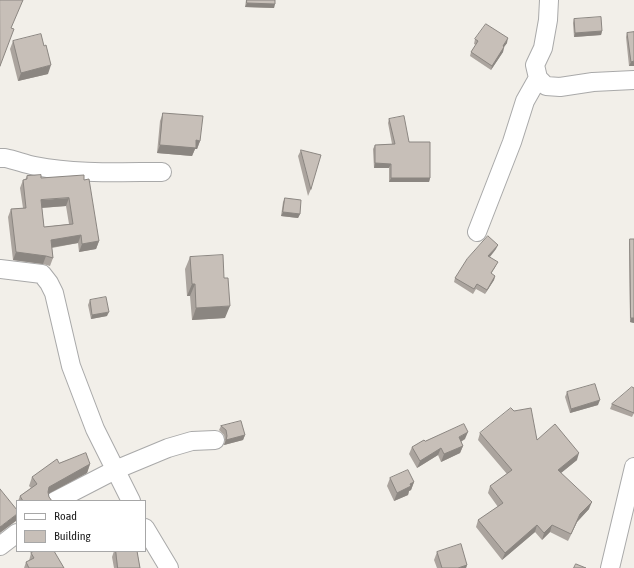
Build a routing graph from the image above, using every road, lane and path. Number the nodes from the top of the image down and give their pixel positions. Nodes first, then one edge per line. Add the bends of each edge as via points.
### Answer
1 (549, 0) edge
2 (538, 78) junction
3 (634, 80) edge
4 (0, 158) edge
5 (162, 172) dead end
6 (477, 232) dead end
7 (0, 269) edge
8 (216, 440) dead end
9 (634, 467) edge
10 (115, 470) junction
11 (56, 500) edge
12 (130, 500) edge
13 (146, 530) edge
14 (16, 534) edge
15 (0, 546) edge
16 (169, 568) edge
17 (610, 568) edge

1 - 2 street via 543,48 536,65
2 - 3 street via 546,86 560,87
2 - 6 street via 525,101
4 - 5 street via 62,170
7 - 10 street via 42,274 49,283 54,293 72,366 95,429
8 - 10 street via 192,441 168,448
9 - 17 street
10 - 11 street
10 - 12 street
13 - 16 street
14 - 15 street

